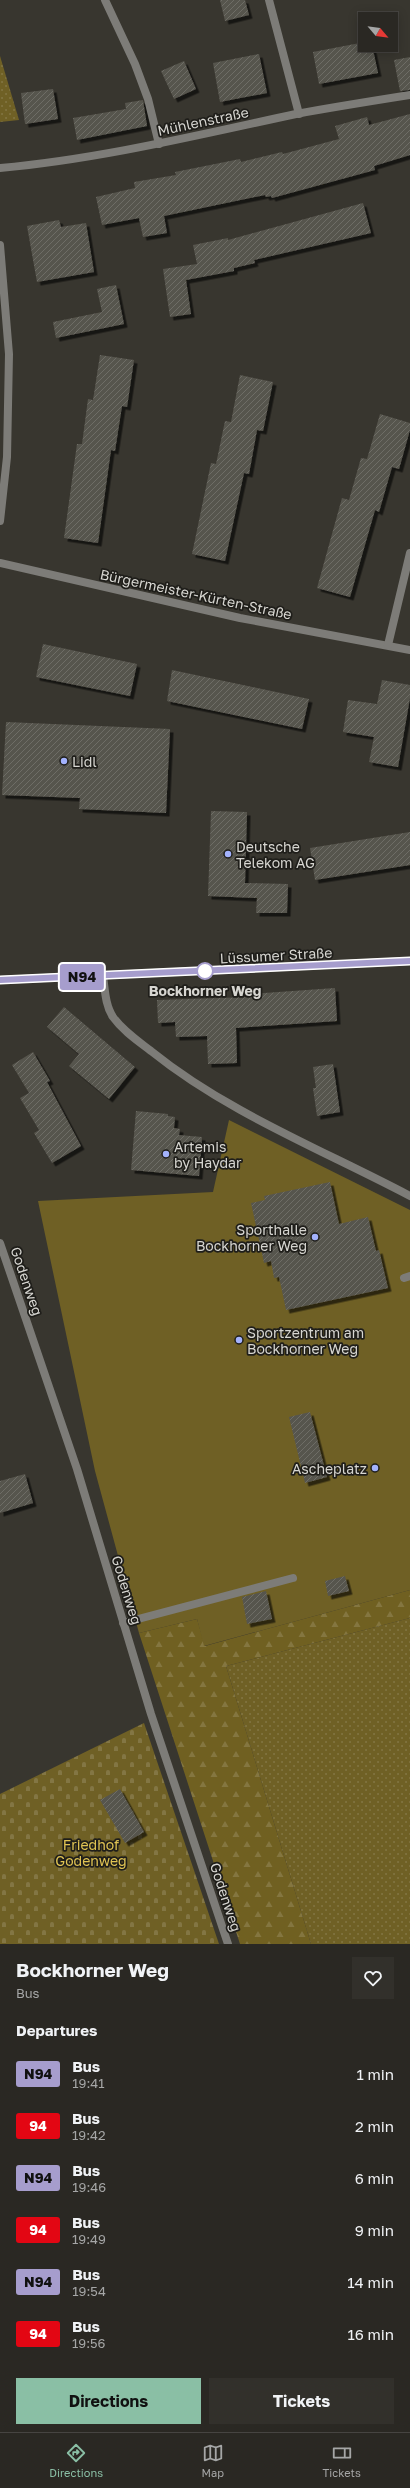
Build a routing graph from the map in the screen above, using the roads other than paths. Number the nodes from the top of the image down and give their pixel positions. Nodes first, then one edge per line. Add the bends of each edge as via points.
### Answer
1 (104, 0) edge
2 (269, 0) edge
3 (410, 95) edge
4 (299, 114) junction
5 (159, 144) junction
6 (0, 168) edge
7 (0, 245) edge
8 (0, 521) edge
9 (410, 554) edge
10 (0, 564) edge
11 (388, 645) junction
12 (410, 650) edge
13 (410, 961) edge
14 (103, 976) junction
15 (0, 980) edge
16 (410, 1196) edge
17 (0, 1243) edge
18 (293, 1578) dead end
19 (123, 1623) junction
20 (228, 1944) edge

1 - 5 street via 136,64
2 - 4 street
3 - 4 street, Mühlenstraße
4 - 5 street, Mühlenstraße
5 - 6 street, Mühlenstraße via 46,164
7 - 8 street via 9,354 7,457
9 - 11 street
10 - 11 street, Bürgermeister-Kürten-Straße via 240,618
11 - 12 street, Bürgermeister-Kürten-Straße
13 - 14 main road, Lüssumer Straße
14 - 15 main road, Lüssumer Straße
14 - 16 street via 107,1003 112,1016 124,1030 166,1063 219,1098
17 - 19 street, Godenweg via 77,1469
18 - 19 street
19 - 20 street, Godenweg

